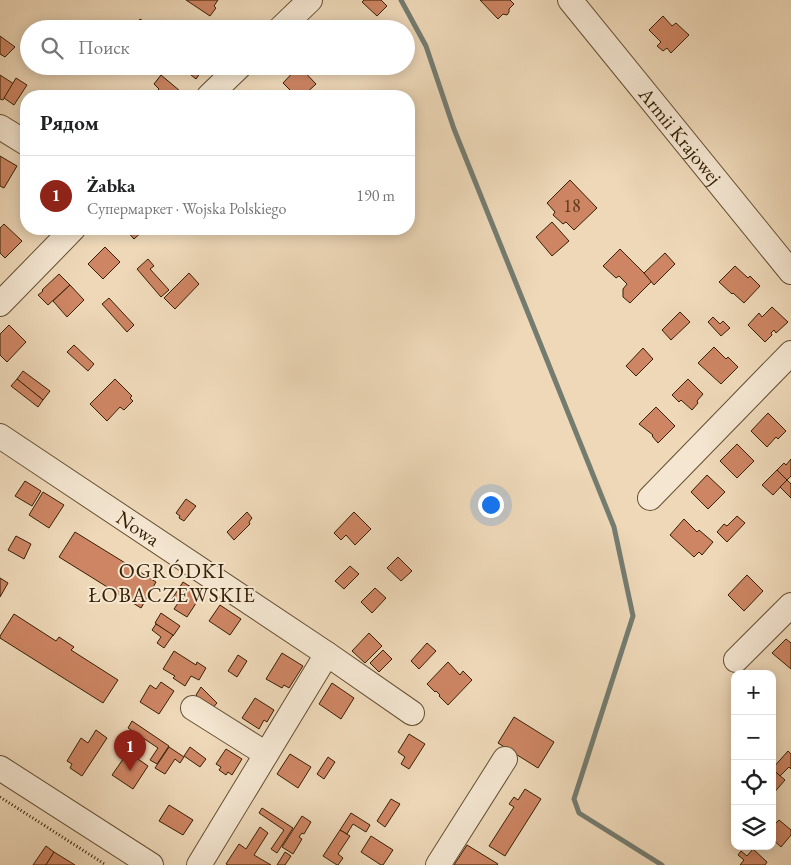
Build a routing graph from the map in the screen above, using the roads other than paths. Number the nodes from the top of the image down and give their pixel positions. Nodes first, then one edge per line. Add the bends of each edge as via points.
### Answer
1 (310, 0) edge
2 (570, 0) edge
3 (289, 20) edge
4 (231, 75) edge
5 (215, 90) edge
6 (0, 127) edge
7 (20, 139) edge
8 (67, 235) edge
9 (791, 272) edge
10 (4, 295) edge
11 (791, 353) edge
12 (0, 436) edge
13 (650, 498) dead end
14 (791, 605) edge
15 (327, 654) junction
16 (736, 660) dead end
17 (193, 708) dead end
18 (412, 713) dead end
19 (266, 754) junction
20 (505, 759) dead end
21 (0, 768) edge
22 (151, 865) edge
23 (199, 865) edge
24 (438, 865) edge

1 - 3 street
2 - 9 street, Armii Krajowej
4 - 5 street
6 - 7 street
8 - 10 street
11 - 13 street
12 - 15 street, Nowa
14 - 16 street
15 - 18 street, Nowa
15 - 19 street
17 - 19 street
19 - 23 street
20 - 24 street
21 - 22 street

